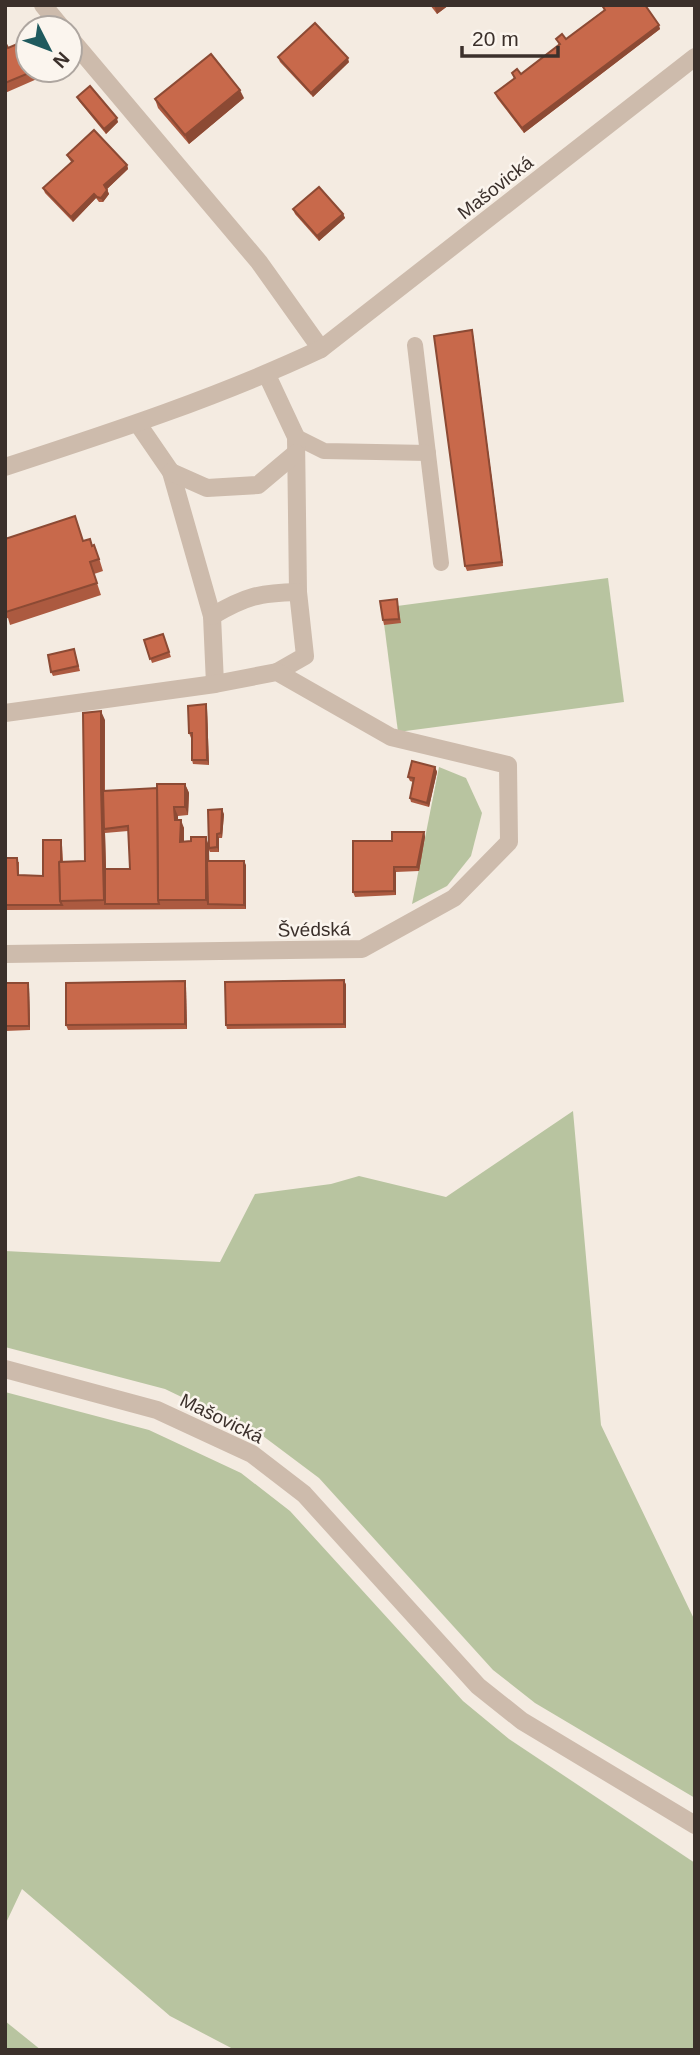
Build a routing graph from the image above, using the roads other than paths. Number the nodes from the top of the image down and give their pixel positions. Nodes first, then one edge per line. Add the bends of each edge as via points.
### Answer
1 (84, 55) edge
2 (695, 57) edge
3 (415, 345) dead end
4 (321, 349) junction
5 (267, 374) junction
6 (138, 424) junction
7 (296, 445) junction
8 (428, 453) junction
9 (5, 467) edge
10 (171, 472) junction
11 (440, 563) dead end
12 (298, 592) junction
13 (212, 616) junction
14 (278, 672) junction
15 (215, 684) junction
16 (5, 713) edge
17 (5, 954) edge
18 (5, 1369) edge
19 (695, 1825) edge

1 - 4 street via 259,262
2 - 4 street, Mašovická
3 - 8 lane
4 - 5 street, Mašovická
5 - 6 street, Mašovická
5 - 7 street
6 - 9 street, Mašovická
6 - 10 street
7 - 8 lane via 324,451
7 - 10 street via 258,485 206,488
7 - 12 street
8 - 11 lane
10 - 13 street
12 - 13 street via 240,599
12 - 14 street via 304,656
13 - 15 street
14 - 15 street
14 - 17 street, Švédská via 391,737 508,765 509,842 454,898 362,950
15 - 16 street
18 - 19 street, Mašovická via 157,1410 252,1454 304,1494 478,1686 522,1721

